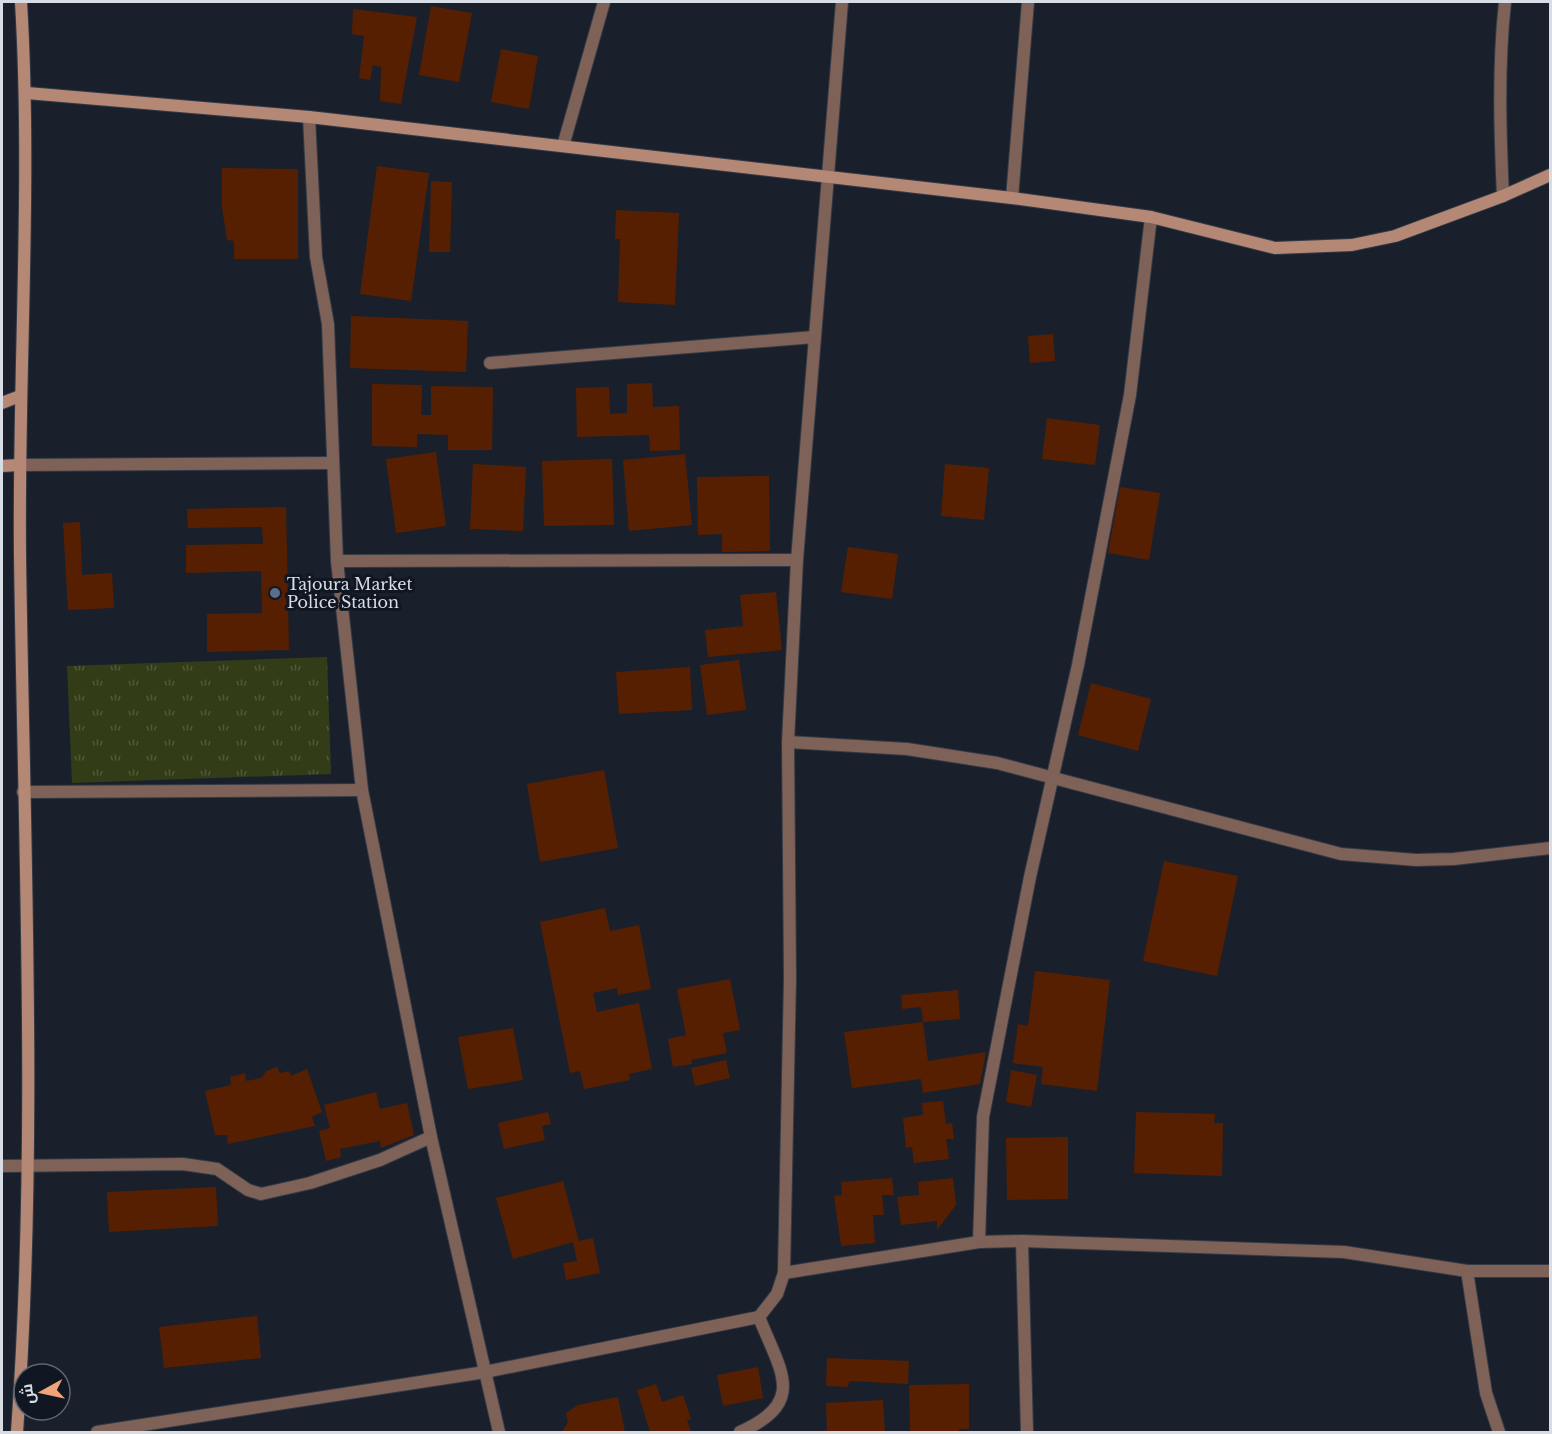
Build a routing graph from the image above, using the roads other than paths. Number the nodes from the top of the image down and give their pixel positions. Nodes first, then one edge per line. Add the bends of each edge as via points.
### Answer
1 (21, 2) edge
2 (604, 2) edge
3 (842, 2) edge
4 (1028, 2) edge
5 (1505, 2) edge
6 (27, 93) junction
7 (309, 117) junction
8 (563, 146) junction
9 (1551, 175) edge
10 (828, 179) junction
11 (1503, 196) junction
12 (1012, 198) junction
13 (1151, 217) junction
14 (814, 337) junction
15 (490, 363) dead end
16 (20, 396) junction
17 (2, 403) edge
18 (331, 463) junction
19 (20, 465) junction
20 (2, 466) edge
21 (797, 560) junction
22 (337, 561) junction
23 (788, 742) junction
24 (1051, 777) junction
25 (362, 790) junction
26 (23, 792) junction
27 (1551, 848) edge
28 (431, 1137) junction
29 (29, 1165) junction
30 (2, 1166) edge
31 (1022, 1241) junction
32 (979, 1242) junction
33 (1467, 1271) junction
34 (1551, 1271) edge
35 (784, 1273) junction
36 (759, 1317) junction
37 (485, 1372) junction
38 (17, 1432) edge
39 (97, 1432) edge
40 (499, 1432) edge
41 (740, 1432) edge
42 (1028, 1432) edge
43 (1499, 1432) edge

1 - 6 street
2 - 8 street
3 - 10 street
4 - 12 street
5 - 11 street via 1499,116
6 - 7 street
6 - 16 street
7 - 8 street
7 - 18 street via 316,257 328,324
8 - 10 street
9 - 11 street
10 - 12 street
10 - 14 street
11 - 13 street via 1395,236 1352,245 1275,248
12 - 13 street
13 - 24 street via 1130,395 1078,664
14 - 15 street
14 - 21 street
16 - 17 street
16 - 19 street
18 - 19 street
18 - 22 street
19 - 20 street
19 - 26 street
21 - 22 street
21 - 23 street
22 - 25 street
23 - 24 street via 952,754
23 - 35 street via 790,978
24 - 27 street via 1341,854 1454,859
24 - 32 street via 983,1117
25 - 26 street
25 - 28 street
26 - 29 street
28 - 29 street via 380,1160 261,1194 217,1169 183,1164
28 - 37 street
29 - 30 street
29 - 38 street
31 - 32 street
31 - 33 street via 1344,1252
31 - 42 street
32 - 35 street
33 - 34 street
33 - 43 street via 1486,1393
35 - 36 street via 777,1294
36 - 37 street
36 - 41 street via 784,1391 775,1413
37 - 39 street
37 - 40 street

